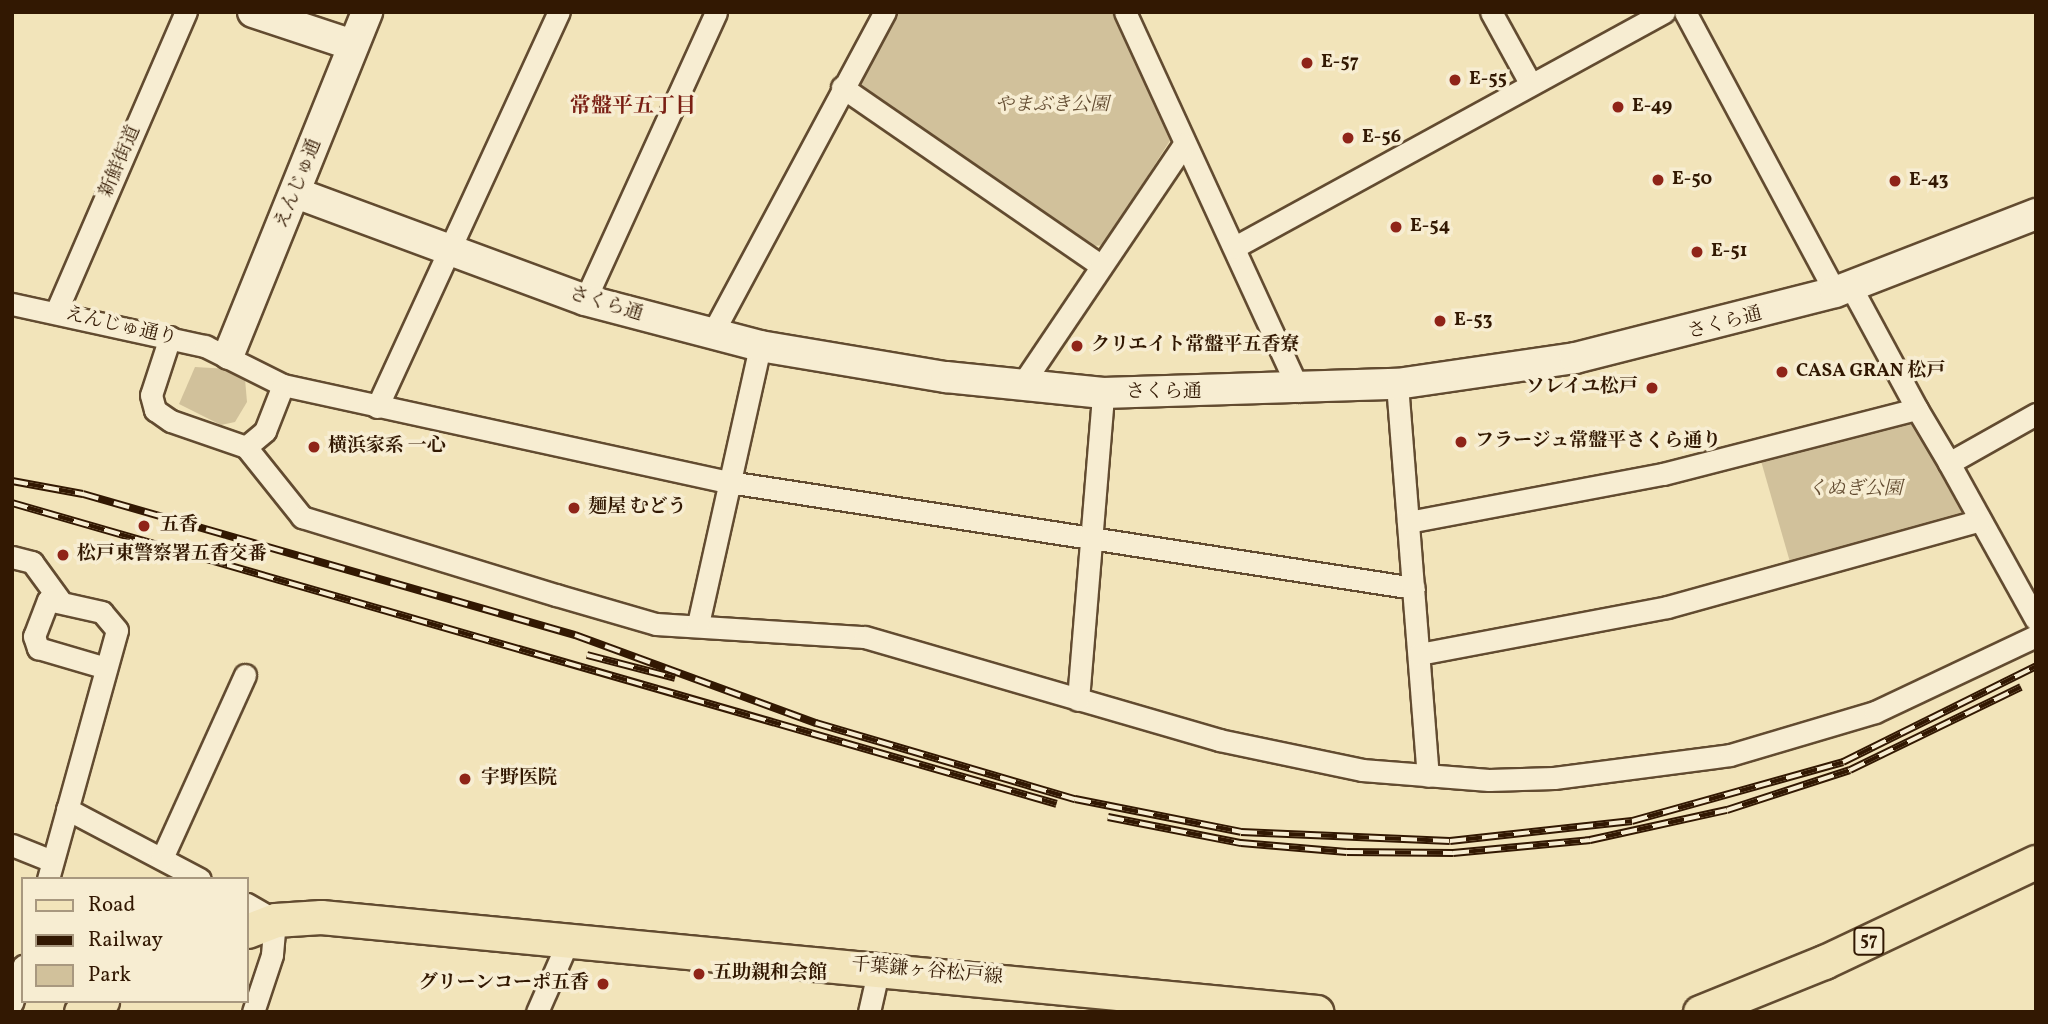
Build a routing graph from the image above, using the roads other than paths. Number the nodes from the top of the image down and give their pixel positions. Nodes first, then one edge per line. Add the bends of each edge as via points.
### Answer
1 (186, 12) edge
2 (253, 12) edge
3 (367, 12) edge
4 (559, 12) edge
5 (716, 12) edge
6 (885, 12) edge
7 (1125, 12) edge
8 (1491, 12) edge
9 (1664, 12) edge
10 (1685, 12) edge
11 (353, 45) junction
12 (1530, 83) junction
13 (842, 88) junction
14 (1184, 144) junction
15 (296, 193) junction
16 (2036, 214) edge
17 (1235, 247) junction
18 (450, 254) junction
19 (1100, 265) junction
20 (1843, 290) junction
21 (585, 300) junction
22 (12, 304) edge
23 (56, 312) junction
24 (712, 334) junction
25 (170, 337) junction
26 (760, 346) junction
27 (229, 354) junction
28 (1397, 384) junction
29 (283, 386) junction
30 (1021, 386) junction
31 (1299, 391) junction
32 (1103, 393) junction
33 (377, 407) junction
34 (1917, 409) junction
35 (2036, 414) edge
36 (246, 447) junction
37 (1950, 463) junction
38 (729, 482) junction
39 (1980, 520) junction
40 (1408, 522) junction
41 (1091, 541) junction
42 (12, 557) edge
43 (1413, 588) junction
44 (59, 599) junction
45 (2036, 620) edge
46 (698, 624) junction
47 (2036, 636) edge
48 (1419, 654) junction
49 (106, 668) junction
50 (245, 675) dead end
51 (1078, 700) junction
52 (1428, 776) junction
53 (67, 809) junction
54 (12, 845) edge
55 (162, 858) junction
56 (2036, 862) edge
57 (50, 870) edge
58 (196, 877) edge
59 (256, 919) edge
60 (569, 939) junction
61 (879, 968) junction
62 (21, 973) edge
63 (12, 1003) edge
64 (98, 1003) edge
65 (1135, 1003) edge
66 (1721, 1009) edge
67 (81, 1012) edge
68 (253, 1012) edge
69 (537, 1012) edge
70 (869, 1012) edge
71 (1316, 1012) edge

1 - 23 street, 新鮮街道
2 - 11 street
3 - 11 street, えんじゅ通
4 - 18 street
5 - 21 street
6 - 13 street
7 - 14 street
8 - 12 street
9 - 12 street
10 - 20 street
11 - 15 street, えんじゅ通
12 - 17 street
13 - 19 street
13 - 24 street
14 - 17 street
14 - 19 street
15 - 18 street, さくら通
15 - 27 street, えんじゅ通
16 - 20 street, さくら通
17 - 31 street
18 - 21 street, さくら通
18 - 33 street
19 - 30 street
20 - 28 street, さくら通 via 1663,340
20 - 34 street
21 - 24 street, さくら通
22 - 23 street, えんじゅ通り
23 - 25 street, えんじゅ通り
24 - 26 street, さくら通
25 - 27 street, えんじゅ通り
25 - 36 street via 151,395 155,410
26 - 30 street, さくら通
26 - 38 street
27 - 29 street, えんじゅ通り
28 - 31 street, さくら通
28 - 40 street
29 - 33 street, えんじゅ通り
29 - 36 street via 265,431
30 - 32 street, さくら通
31 - 32 street, さくら通
32 - 41 street
33 - 38 street, えんじゅ通り
34 - 37 street
34 - 40 street via 1663,474
35 - 37 street
36 - 46 street via 302,517 656,624
37 - 39 street
38 - 41 street, えんじゅ通り
38 - 46 street
39 - 45 street
39 - 48 street via 1667,607
40 - 43 street
41 - 43 street, えんじゅ通り
41 - 51 street
42 - 44 street via 32,562
43 - 48 street
44 - 49 street via 102,612 116,623
44 - 49 street via 43,606 34,644
46 - 51 street via 865,637
47 - 52 street via 1875,712 1730,755 1554,778
48 - 52 street
49 - 53 street
50 - 55 street
51 - 52 street via 1294,757
53 - 55 street
53 - 57 street
54 - 57 street
55 - 58 street
56 - 66 main road, 57
59 - 60 main road, 千葉鎌ヶ谷松戸線 via 321,917
59 - 68 street via 272,955
60 - 61 main road, 千葉鎌ヶ谷松戸線
60 - 69 street
61 - 65 main road, 千葉鎌ヶ谷松戸線
61 - 70 street
62 - 63 street
64 - 67 main road
65 - 71 main road, 千葉鎌ヶ谷松戸線

